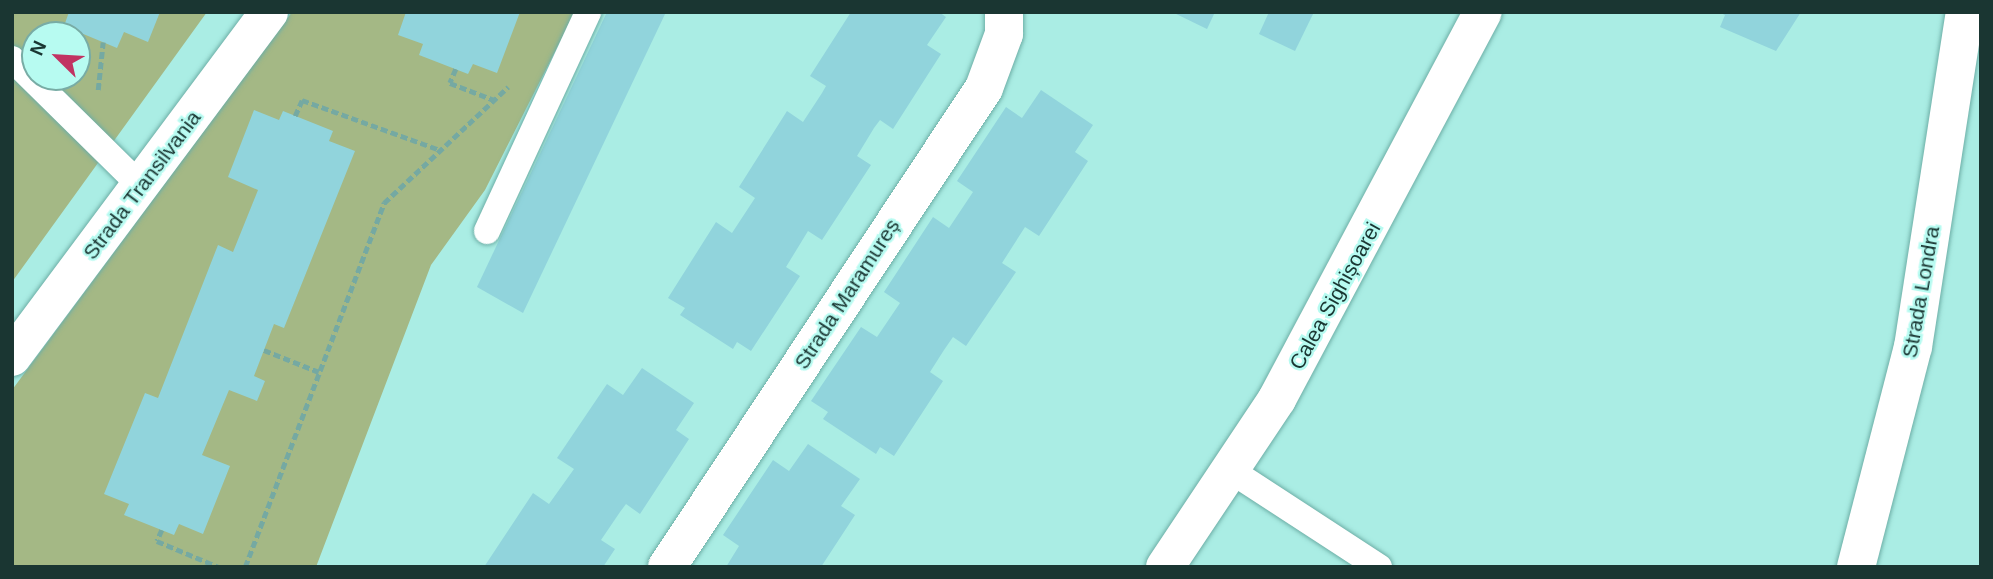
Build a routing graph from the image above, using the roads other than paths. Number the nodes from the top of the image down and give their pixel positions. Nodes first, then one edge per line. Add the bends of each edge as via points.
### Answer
1 (269, 12) edge
2 (588, 12) edge
3 (1004, 12) edge
4 (1483, 12) edge
5 (1965, 12) edge
6 (12, 59) edge
7 (141, 186) junction
8 (487, 231) dead end
9 (12, 357) edge
10 (1230, 470) junction
11 (667, 567) edge
12 (1165, 567) edge
13 (1380, 567) edge
14 (1856, 567) edge

1 - 7 street, Strada Transilvania
2 - 8 lane
3 - 11 street, Strada Maramureș via 1004,34 984,88
4 - 10 street, Calea Sighișoarei via 1361,252
5 - 14 street, Strada Londra via 1913,347
6 - 7 lane
7 - 9 street, Strada Transilvania
10 - 12 street, Calea Sighișoarei
10 - 13 lane

